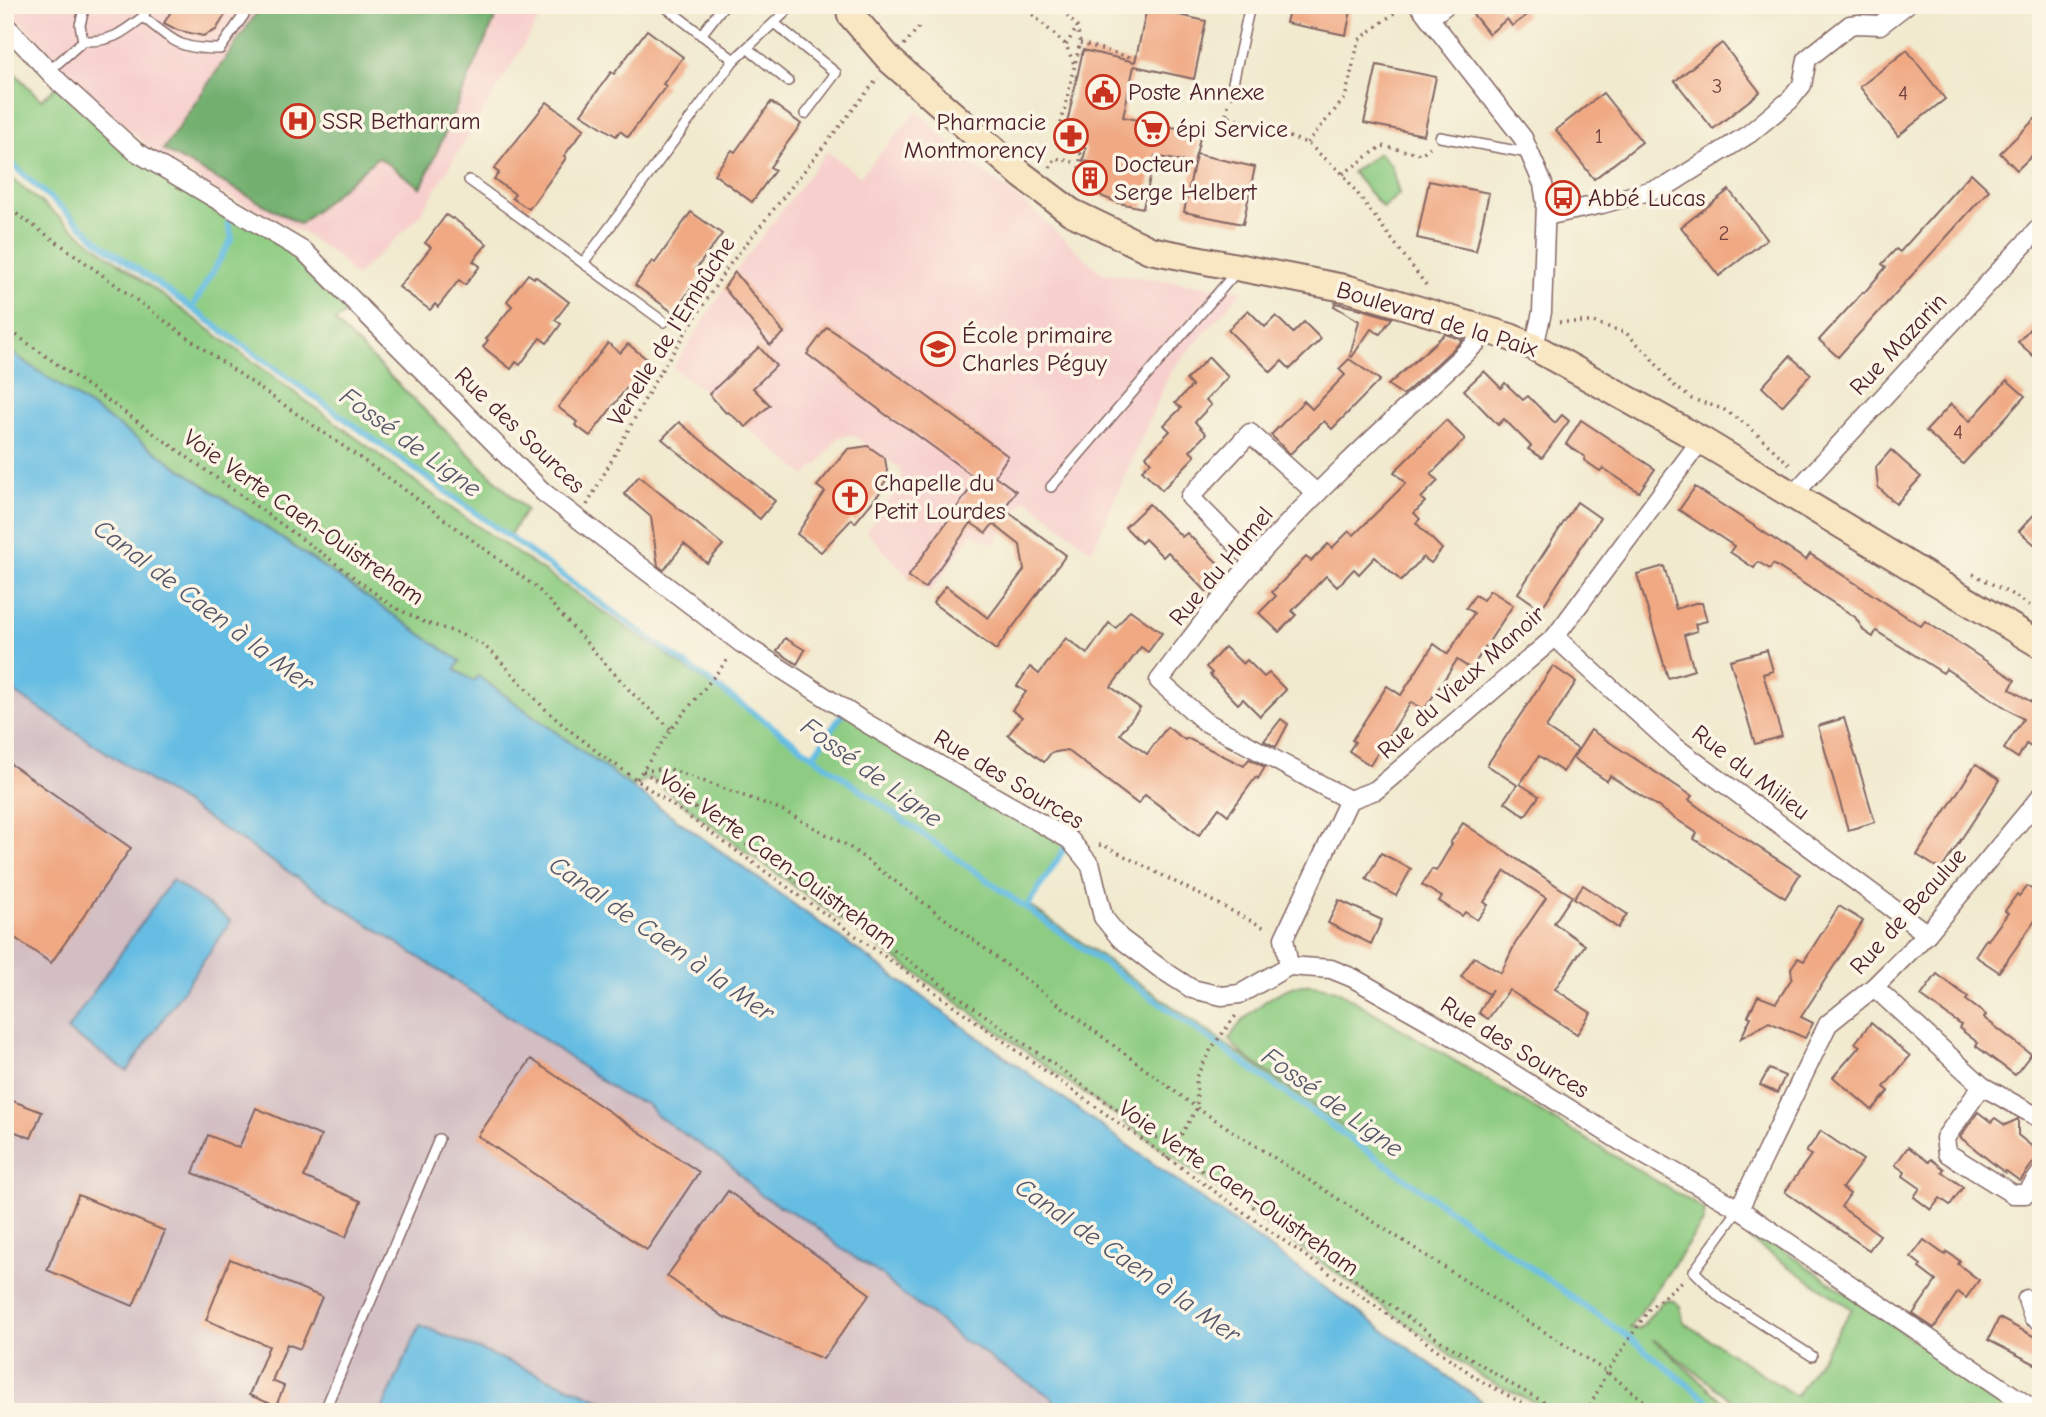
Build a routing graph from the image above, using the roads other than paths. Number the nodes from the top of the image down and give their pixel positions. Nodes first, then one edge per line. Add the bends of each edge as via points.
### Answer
1 (85, 5) edge
2 (148, 5) edge
3 (251, 5) edge
4 (663, 5) edge
5 (724, 5) edge
6 (793, 5) edge
7 (849, 5) edge
8 (1250, 5) edge
9 (1446, 5) edge
10 (1906, 5) edge
11 (1424, 12) edge
12 (143, 18) junction
13 (774, 23) junction
14 (5, 25) edge
15 (701, 35) junction
16 (83, 40) junction
17 (747, 48) junction
18 (734, 60) junction
19 (49, 71) junction
20 (788, 81) dead end
21 (1231, 92) road end
22 (805, 114) dead end
23 (1440, 137) road end
24 (1530, 154) junction
25 (469, 180) dead end
26 (1546, 216) junction
27 (2041, 226) edge
28 (583, 263) junction
29 (1239, 269) junction
30 (664, 322) dead end
31 (1489, 331) junction
32 (1534, 347) junction
33 (1701, 440) junction
34 (1051, 487) dead end
35 (1800, 487) junction
36 (1316, 494) junction
37 (1253, 561) junction
38 (1555, 637) junction
39 (2041, 645) edge
40 (2041, 796) edge
41 (1349, 800) junction
42 (1927, 934) junction
43 (1289, 966) junction
44 (1874, 987) junction
45 (1982, 1086) junction
46 (2041, 1119) edge
47 (439, 1139) dead end
48 (2041, 1173) edge
49 (1738, 1209) junction
50 (2026, 1299) dead end
51 (2041, 1321) edge
52 (1812, 1356) dead end
53 (324, 1412) edge
54 (2037, 1412) edge

1 - 16 lane via 80,25
2 - 12 lane
3 - 12 lane via 220,49 178,44
4 - 15 lane
5 - 15 lane
6 - 13 lane
7 - 29 street, Boulevard de la Paix via 851,15 891,61 1071,212 1150,250
8 - 21 lane
9 - 11 street
10 - 26 street via 1880,25 1850,25 1807,59 1802,85 1790,100 1749,134 1667,186
11 - 24 street via 1523,138
12 - 16 lane via 120,36
13 - 17 lane
13 - 22 lane via 836,73
14 - 19 street, Rue des Sources
15 - 18 lane
16 - 19 lane
17 - 18 lane
17 - 20 lane
18 - 28 lane
19 - 43 street, Rue des Sources via 135,151 305,252 543,492 741,643 866,723 1070,840 1091,866 1103,917 1120,938 1161,969 1192,989 1223,996 1240,994
23 - 24 lane
24 - 26 street via 1543,184
25 - 28 lane
26 - 32 street via 1542,312
27 - 35 street, Rue Mazarin
28 - 30 lane
29 - 31 street, Boulevard de la Paix via 1349,289
29 - 34 lane
31 - 32 street, Boulevard de la Paix
31 - 36 street, Rue du Hamel
32 - 33 street, Boulevard de la Paix
33 - 35 street, Boulevard de la Paix
33 - 38 street, Rue du Vieux Manoir
35 - 39 street, Boulevard de la Paix
36 - 37 street, Rue du Hamel
36 - 37 street via 1250,433 1189,497
37 - 41 street, Rue du Hamel via 1159,681 1204,721
38 - 41 street, Rue du Vieux Manoir via 1376,790
38 - 42 street, Rue du Milieu via 1674,746
40 - 42 street, Rue de Beaulue
41 - 43 street via 1284,938
42 - 44 street, Rue de Beaulue
43 - 49 street, Rue des Sources via 1331,969 1353,978
44 - 45 street
44 - 49 street, Rue de Beaulue via 1828,1024
45 - 46 street
45 - 48 street via 1945,1138 1947,1153 2013,1194 2026,1194
47 - 53 lane
49 - 52 lane via 1694,1271 1720,1297
49 - 54 street, Rue des Sources
50 - 51 street via 2032,1317

